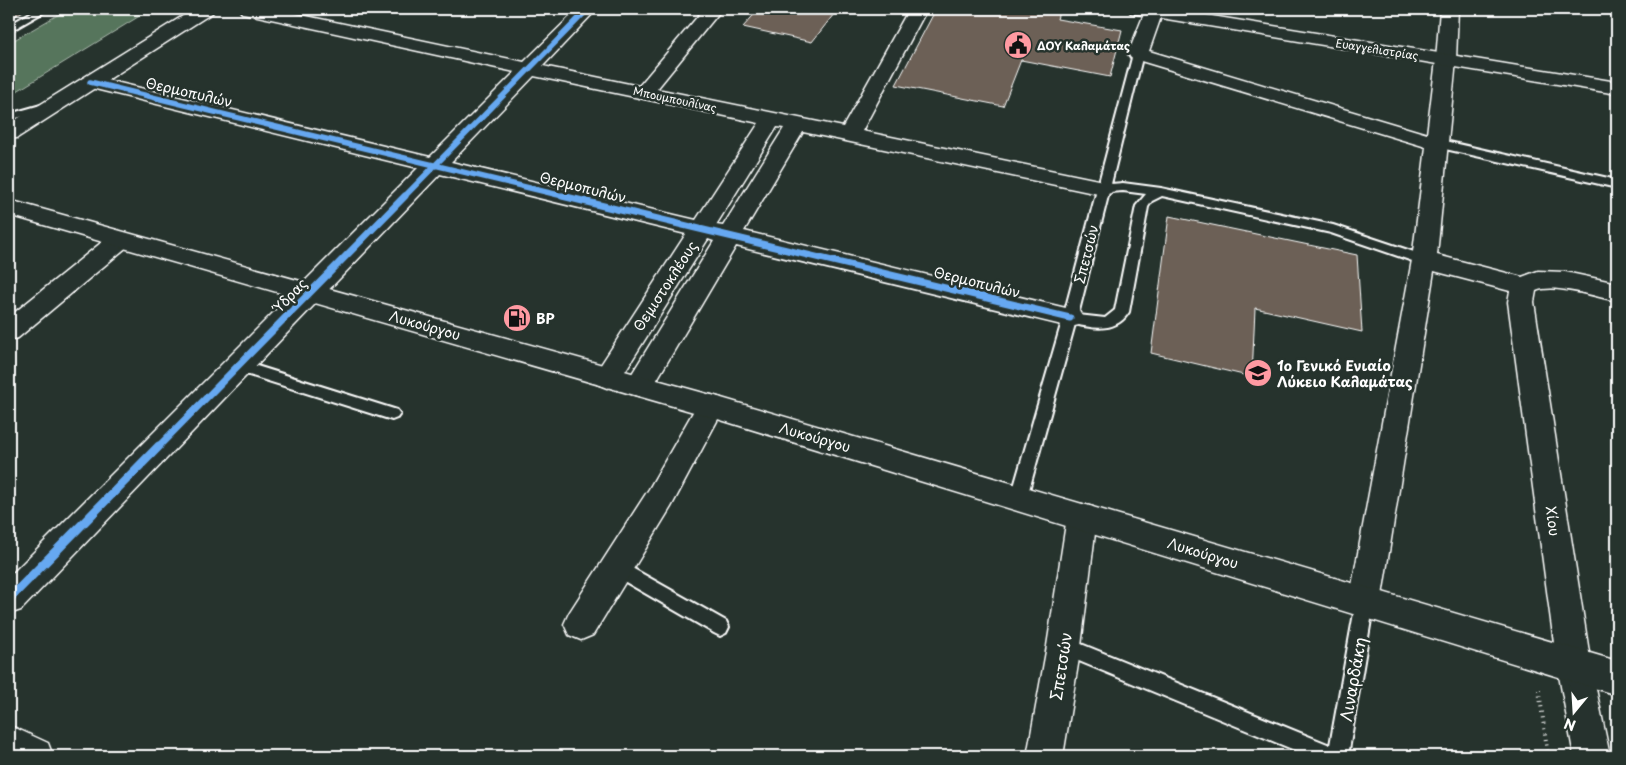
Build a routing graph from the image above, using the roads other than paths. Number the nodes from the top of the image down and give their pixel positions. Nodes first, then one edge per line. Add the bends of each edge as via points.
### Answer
1 (44, 9) edge
2 (206, 9) edge
3 (248, 9) edge
4 (588, 9) edge
5 (918, 9) edge
6 (1449, 9) edge
7 (706, 10) edge
8 (1145, 10) edge
9 (1179, 12) edge
10 (9, 28) edge
11 (1138, 54) junction
12 (1446, 60) junction
13 (529, 69) junction
14 (90, 82) junction
15 (1617, 88) edge
16 (642, 93) junction
17 (54, 104) junction
18 (9, 117) edge
19 (772, 119) junction
20 (797, 125) junction
21 (9, 133) edge
22 (849, 135) junction
23 (1436, 143) junction
24 (436, 164) junction
25 (1617, 184) edge
26 (1103, 188) junction
27 (1161, 192) junction
28 (9, 206) edge
29 (702, 228) junction
30 (730, 235) junction
31 (120, 240) junction
32 (1424, 260) junction
33 (1524, 286) junction
34 (1617, 292) edge
35 (309, 293) junction
36 (1070, 318) junction
37 (9, 332) edge
38 (238, 366) junction
39 (607, 376) junction
40 (639, 385) junction
41 (711, 406) junction
42 (392, 414) dead end
43 (1019, 498) junction
44 (1082, 517) junction
45 (616, 567) junction
46 (9, 599) edge
47 (1365, 602) junction
48 (580, 624) dead end
49 (720, 628) dead end
50 (1064, 646) junction
51 (1574, 665) junction
52 (1617, 678) edge
53 (9, 743) edge
54 (35, 756) edge
55 (1045, 756) edge
56 (1332, 756) edge
57 (1338, 756) edge
58 (1592, 756) edge

1 - 10 lane
2 - 14 street
3 - 13 street, Μπουμπουλίνας
4 - 13 street, Ύδρας
5 - 22 street
6 - 12 street
7 - 16 street
8 - 9 street, Ευαγγελιστρίας
8 - 11 street, Σπετσών
9 - 12 street, Ευαγγελιστρίας
11 - 23 street
11 - 26 lane, Σπετσών
12 - 15 street, Ευαγγελιστρίας
12 - 23 street
13 - 16 street, Μπουμπουλίνας
13 - 24 street, Ύδρας
14 - 17 street
14 - 24 street, Θερμοπυλών
16 - 19 street, Μπουμπουλίνας
17 - 18 lane
17 - 21 street
19 - 20 street, Μπουμπουλίνας
19 - 29 street, Θεμιστοκλέους
20 - 22 street, Μπουμπουλίνας
20 - 30 street, Θεμιστοκλέους
22 - 26 street, Μπουμπουλίνας
23 - 25 lane
23 - 32 street
24 - 29 street, Θερμοπυλών
24 - 35 street, Ύδρας
26 - 27 lane
26 - 36 lane, Σπετσών
27 - 32 lane via 1334,229
27 - 36 lane via 1148,198 1142,206 1122,312 1117,320 1108,324
28 - 31 street, Λυκούργου
29 - 30 street, Θερμοπυλών
29 - 39 street, Θεμιστοκλέους
30 - 36 street, Θερμοπυλών
30 - 40 street, Θεμιστοκλέους
31 - 35 street, Λυκούργου
31 - 37 street
32 - 33 street
32 - 47 street
33 - 34 street via 1538,280 1564,281
33 - 51 street, Χίου via 1521,302
35 - 38 street, Ύδρας
35 - 39 street, Λυκούργου
36 - 43 lane, Σπετσών
38 - 42 lane
38 - 46 street, Ύδρας
39 - 40 street, Λυκούργου
40 - 41 street, Λυκούργου
41 - 43 street, Λυκούργου
41 - 45 street via 660,498
43 - 44 street, Λυκούργου
44 - 47 street, Λυκούργου
44 - 50 street, Σπετσών
45 - 48 street
45 - 49 lane
47 - 51 street, Λυκούργου
47 - 57 lane, Λιναρδάκη
50 - 55 street, Σπετσών
50 - 56 lane
51 - 52 street, Λυκούργου
51 - 58 street, Χίου
53 - 54 street

